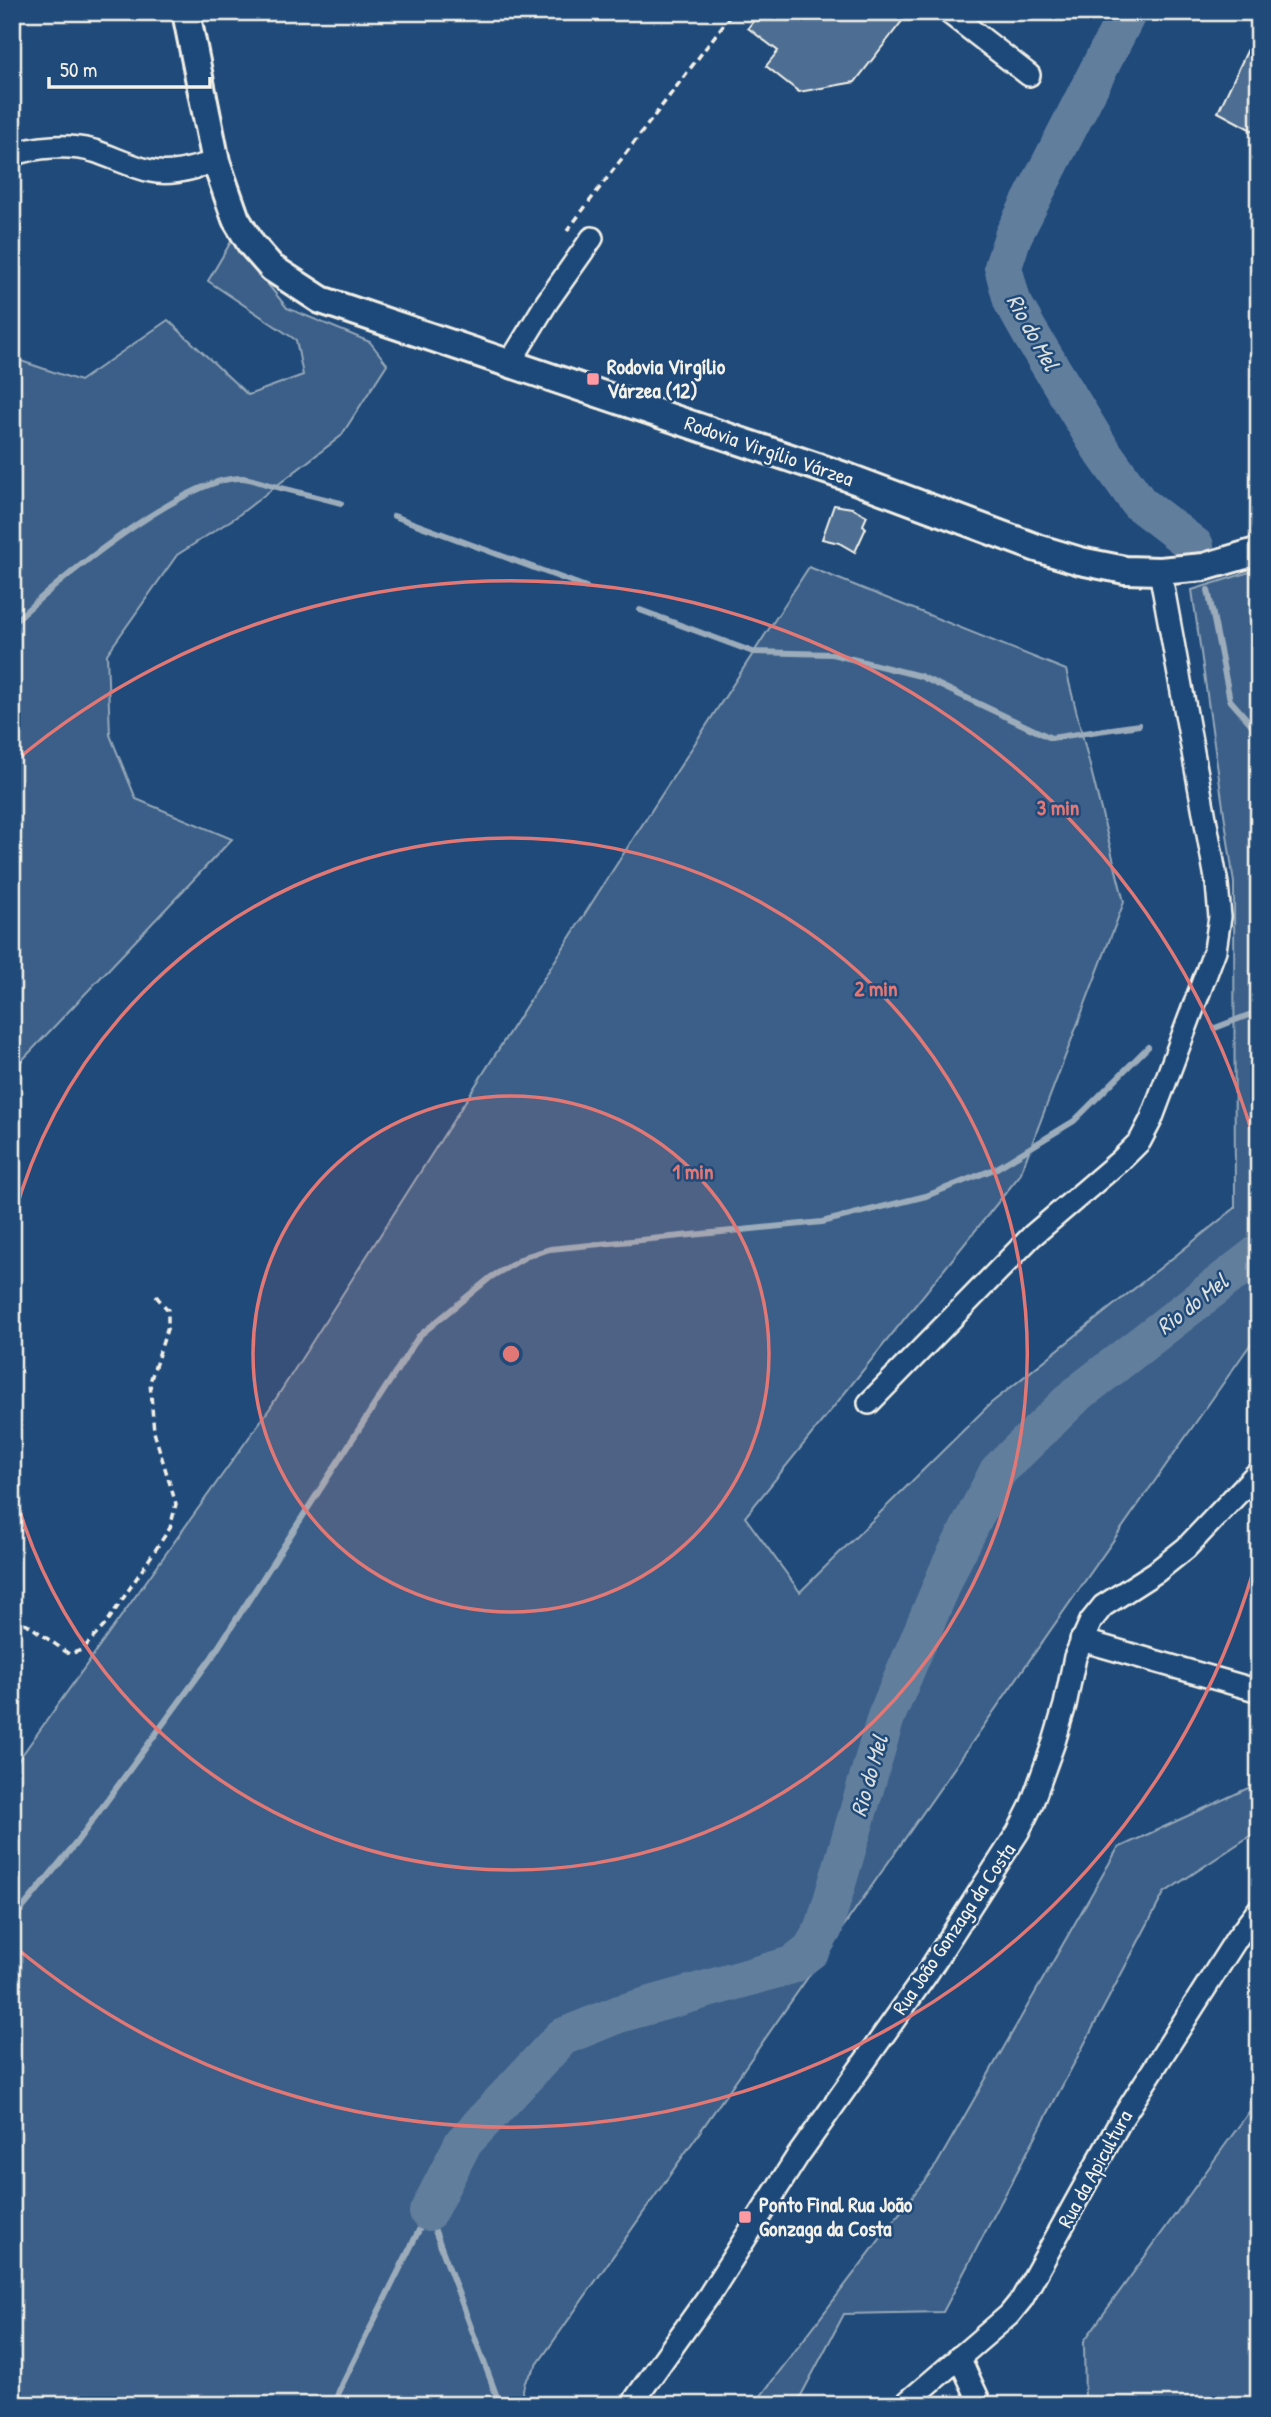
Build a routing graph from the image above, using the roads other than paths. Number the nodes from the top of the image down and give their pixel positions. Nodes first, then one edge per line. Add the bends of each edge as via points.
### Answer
1 (186, 12) edge
2 (948, 12) edge
3 (1029, 75) dead end
4 (12, 155) edge
5 (216, 162) junction
6 (592, 238) dead end
7 (509, 364) junction
8 (1259, 551) edge
9 (1160, 571) junction
10 (869, 1403) dead end
11 (1259, 1471) edge
12 (1081, 1640) junction
13 (1259, 1691) edge
14 (1259, 1909) edge
15 (959, 2357) junction
16 (636, 2398) dead end
17 (904, 2405) edge
18 (981, 2405) edge

1 - 5 main road, Rodovia Virgílio Várzea
2 - 3 street
4 - 5 street via 25,150 91,150 166,172
5 - 7 main road, Rodovia Virgílio Várzea via 236,219 251,244 272,268 297,286 321,300
6 - 7 street
7 - 9 main road, Rodovia Virgílio Várzea via 847,477 1037,548 1114,568
8 - 9 main road, Rodovia Virgílio Várzea via 1204,567
9 - 10 street via 1217,884 1220,917 1215,950 1140,1141 1032,1236
11 - 12 street, Rua João Gonzaga da Costa via 1172,1561 1103,1606
12 - 13 street
12 - 16 street, Rua João Gonzaga da Costa via 1054,1742 1018,1832 942,1952 797,2157
14 - 15 street, Rua da Apicultura via 1121,2120 1022,2299
15 - 17 street, Rua da Apicultura
15 - 18 street

